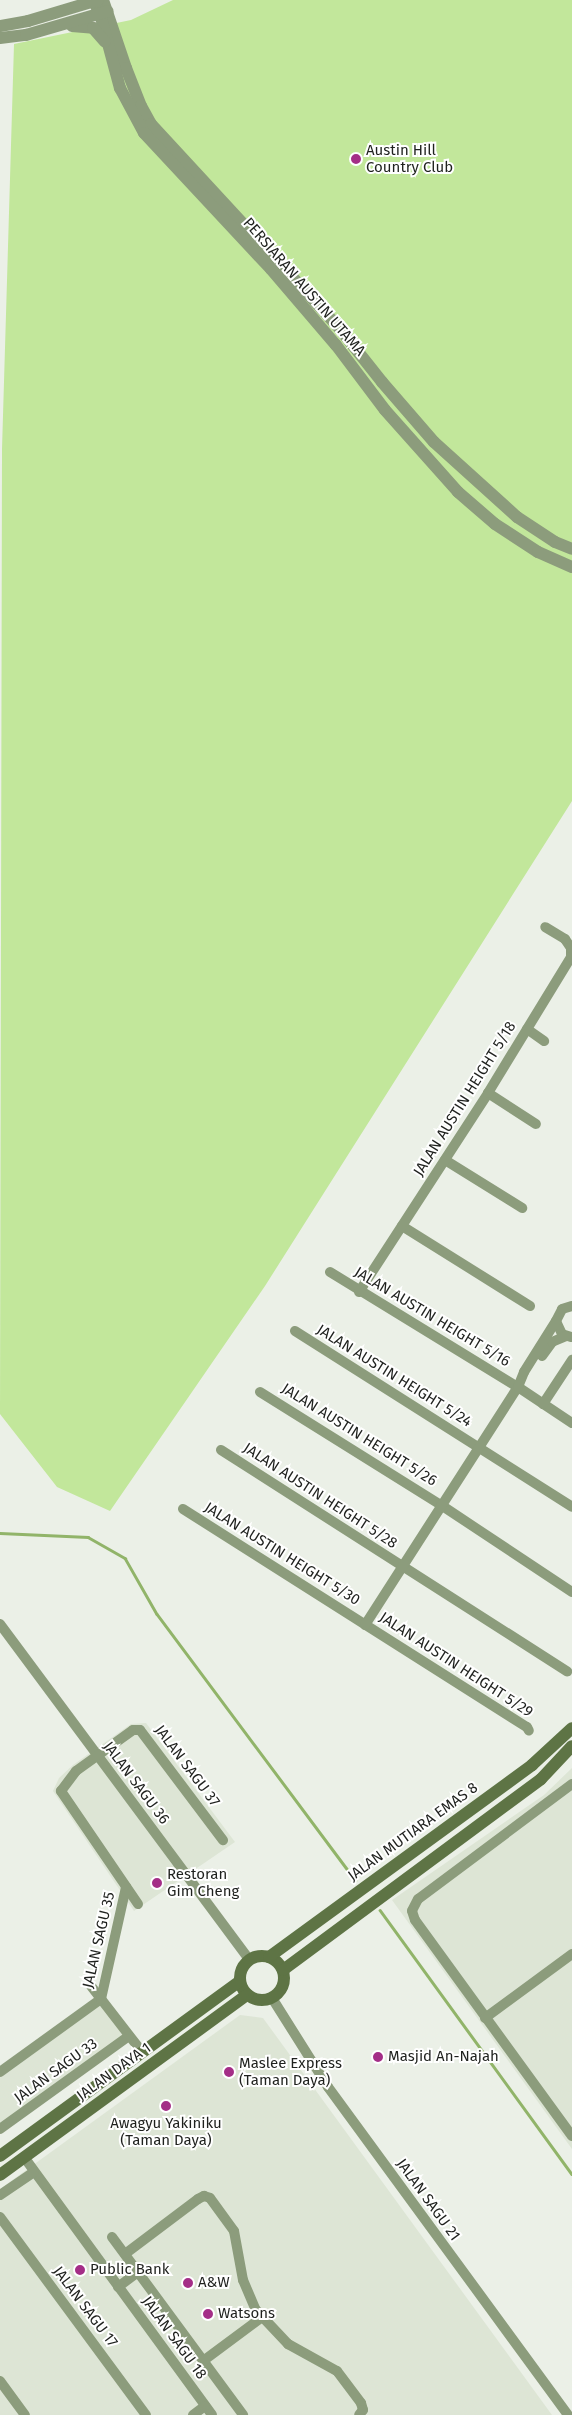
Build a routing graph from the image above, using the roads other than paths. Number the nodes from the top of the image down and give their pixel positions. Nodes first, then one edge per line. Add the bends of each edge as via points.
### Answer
1 (101, 5) edge
2 (0, 26) edge
3 (61, 26) junction
4 (0, 38) edge
5 (108, 46) junction
6 (572, 549) edge
7 (572, 567) edge
8 (545, 927) dead end
9 (527, 1029) junction
10 (544, 1041) dead end
11 (488, 1093) junction
12 (536, 1124) dead end
13 (445, 1160) junction
14 (522, 1208) dead end
15 (402, 1226) junction
16 (330, 1272) dead end
17 (359, 1292) junction
18 (530, 1306) dead end
19 (572, 1306) edge
20 (556, 1321) junction
21 (295, 1332) dead end
22 (569, 1336) edge
23 (572, 1360) edge
24 (520, 1383) junction
25 (260, 1392) dead end
26 (543, 1404) junction
27 (572, 1423) edge
28 (478, 1446) junction
29 (221, 1450) dead end
30 (441, 1505) junction
31 (572, 1507) edge
32 (183, 1509) dead end
33 (403, 1568) junction
34 (572, 1592) edge
35 (0, 1624) edge
36 (366, 1625) junction
37 (566, 1671) dead end
38 (572, 1728) edge
39 (530, 1731) dead end
40 (572, 1746) edge
41 (97, 1757) junction
42 (570, 1791) edge
43 (223, 1840) dead end
44 (126, 1887) junction
45 (138, 1904) dead end
46 (572, 1954) edge
47 (269, 1957) junction
48 (249, 1959) junction
49 (283, 1970) junction
50 (240, 1981) junction
51 (91, 1986) dead end
52 (247, 1995) junction
53 (272, 1998) junction
54 (101, 1999) junction
55 (485, 2018) junction
56 (129, 2036) junction
57 (142, 2052) junction
58 (0, 2072) edge
59 (568, 2122) edge
60 (0, 2129) edge
61 (572, 2136) edge
62 (0, 2156) edge
63 (24, 2157) junction
64 (34, 2172) junction
65 (0, 2175) edge
66 (0, 2195) edge
67 (0, 2217) edge
68 (112, 2237) dead end
69 (124, 2254) junction
70 (138, 2272) junction
71 (118, 2287) junction
72 (261, 2318) junction
73 (203, 2361) junction
74 (0, 2381) edge
75 (205, 2406) junction
76 (25, 2415) edge
77 (146, 2415) edge
78 (193, 2415) edge
79 (212, 2415) edge
80 (243, 2415) edge
81 (360, 2415) edge
82 (568, 2415) edge

1 - 2 street
1 - 3 street
1 - 5 street, PERSIARAN AUSTIN UTAMA
1 - 6 street, PERSIARAN AUSTIN UTAMA via 151,124 340,329 434,442 517,518 554,542
3 - 4 street
3 - 5 street via 93,28
5 - 7 street, PERSIARAN AUSTIN UTAMA via 120,88 144,133 313,318 422,453 458,492 495,524 538,552
8 - 9 street, JALAN AUSTIN HEIGHT 5/18 via 565,939 571,948 570,957
9 - 10 street
9 - 11 street, JALAN AUSTIN HEIGHT 5/18
11 - 12 street
11 - 13 street, JALAN AUSTIN HEIGHT 5/18
13 - 14 street
13 - 15 street, JALAN AUSTIN HEIGHT 5/18
15 - 17 street, JALAN AUSTIN HEIGHT 5/18
15 - 18 street
16 - 17 street, JALAN AUSTIN HEIGHT 5/16
17 - 24 street, JALAN AUSTIN HEIGHT 5/16
19 - 20 street via 562,1309
20 - 22 street via 558,1330
20 - 24 street
21 - 28 street, JALAN AUSTIN HEIGHT 5/24
22 - 24 street via 552,1342
23 - 26 street
24 - 26 street, JALAN AUSTIN HEIGHT 5/16
24 - 28 street
25 - 30 street, JALAN AUSTIN HEIGHT 5/26
26 - 27 street, JALAN AUSTIN HEIGHT 5/16
28 - 30 street
28 - 31 street, JALAN AUSTIN HEIGHT 5/24
29 - 33 street, JALAN AUSTIN HEIGHT 5/28
30 - 33 street
30 - 34 street, JALAN AUSTIN HEIGHT 5/26
32 - 36 street, JALAN AUSTIN HEIGHT 5/30
33 - 36 street
33 - 37 street, JALAN AUSTIN HEIGHT 5/28
35 - 41 street, JALAN SAGU 36
36 - 39 street, JALAN AUSTIN HEIGHT 5/29
38 - 47 main road, JALAN MUTIARA EMAS 8 via 502,1788
40 - 49 main road via 540,1780
41 - 43 street, JALAN SAGU 37 via 133,1730 140,1730
41 - 44 street, JALAN SAGU 35 via 76,1771 61,1791
41 - 48 street, JALAN SAGU 36
42 - 55 street via 422,1896 413,1907 413,1916
44 - 45 street, JALAN SAGU 35
44 - 54 street, JALAN SAGU 35
46 - 55 street
47 - 48 main road
47 - 49 main road
48 - 50 main road via 241,1969
49 - 53 main road via 282,1989
50 - 52 main road
50 - 57 main road, JALAN DAYA 1
51 - 54 street
52 - 53 main road via 259,2000
52 - 63 main road, JALAN DAYA 1
53 - 82 street, JALAN SAGU 21 via 328,2087
54 - 56 street
54 - 58 street
55 - 59 street
56 - 57 street
56 - 60 street, JALAN SAGU 33
57 - 62 main road, JALAN DAYA 1
59 - 61 street
63 - 64 street, JALAN SAGU 18
63 - 65 main road, JALAN DAYA 1
64 - 66 street
64 - 71 street, JALAN SAGU 18
67 - 77 street, JALAN SAGU 17
68 - 69 street
69 - 70 street
69 - 72 street via 198,2199 208,2197 234,2232 243,2280
70 - 71 street
70 - 73 street
71 - 75 street, JALAN SAGU 18
72 - 73 street
72 - 81 street via 296,2350 337,2371 361,2403 363,2410
73 - 80 street
74 - 76 street
75 - 78 street
75 - 79 street, JALAN SAGU 18

